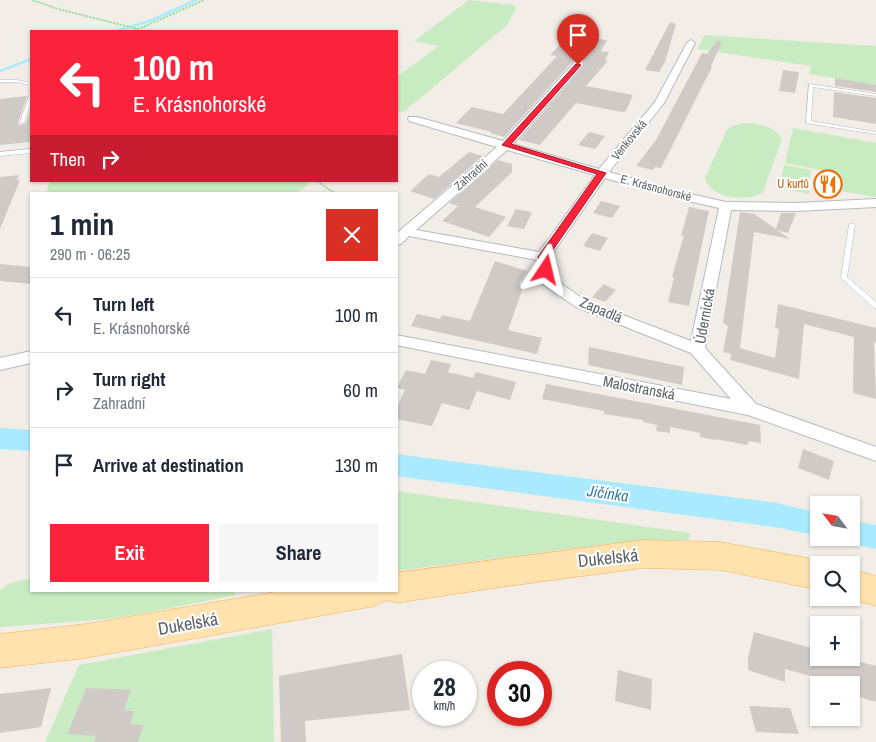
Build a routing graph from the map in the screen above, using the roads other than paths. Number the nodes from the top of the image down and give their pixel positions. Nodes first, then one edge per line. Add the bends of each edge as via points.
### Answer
1 (582, 30) dead end
2 (690, 43) dead end
3 (0, 82) edge
4 (30, 84) edge
5 (876, 95) edge
6 (30, 100) edge
7 (413, 119) dead end
8 (22, 122) dead end
9 (876, 134) edge
10 (506, 145) junction
11 (30, 151) edge
12 (0, 154) edge
13 (602, 173) junction
14 (876, 203) edge
15 (726, 206) junction
16 (852, 225) dead end
17 (401, 236) edge
18 (543, 257) junction
19 (876, 306) edge
20 (398, 340) edge
21 (697, 349) junction
22 (30, 357) edge
23 (0, 364) edge
24 (750, 409) junction
25 (876, 454) edge
26 (810, 573) edge
27 (860, 587) edge
28 (398, 588) edge
29 (876, 591) edge
30 (362, 592) edge
31 (336, 594) edge
32 (0, 651) edge

1 - 10 street, Zahradní via 578,65
2 - 13 street, Venkovská via 659,103
3 - 4 lane
5 - 9 lane via 812,85 808,122
6 - 8 lane
7 - 10 street, E. Krásnohorské
10 - 13 street, E. Krásnohorské
10 - 17 street, Zahradní
11 - 12 lane
13 - 15 street, E. Krásnohorské
13 - 18 street, Venkovská
14 - 15 street, E. Krásnohorské
15 - 21 street, Údernická
16 - 19 lane via 844,278
17 - 18 street
18 - 21 street, Zapadlá via 549,282 581,304
20 - 24 street, Malostranská
21 - 24 street, Údernická
22 - 23 street
24 - 25 street, Malostranská
26 - 28 main road, Dukelská via 720,556 643,554
27 - 29 main road
30 - 31 main road, Dukelská
31 - 32 main road, Dukelská via 86,641

